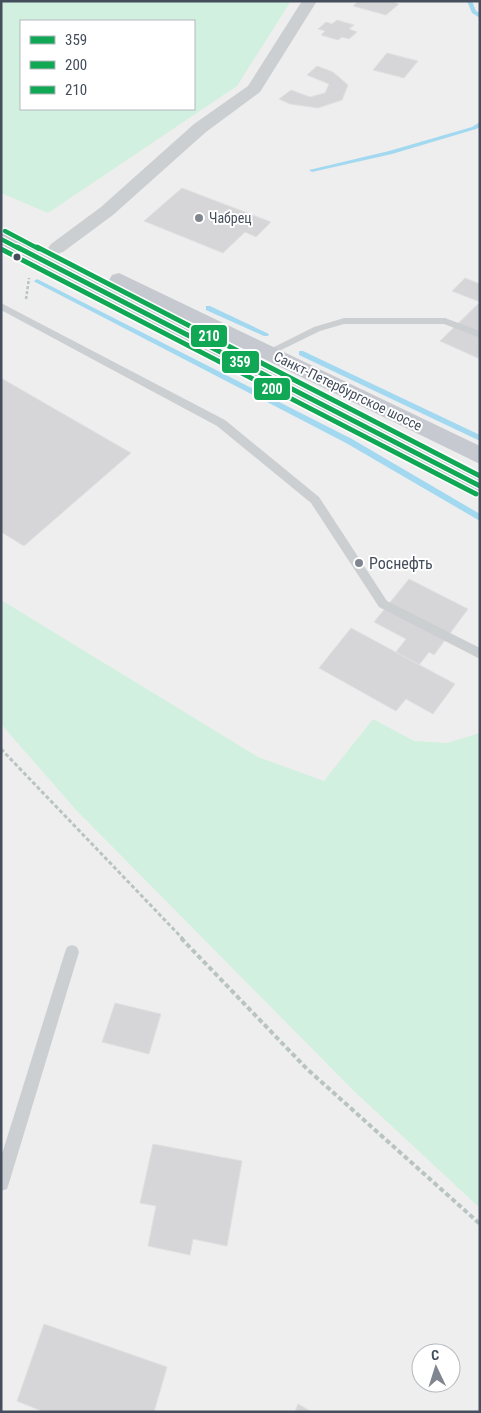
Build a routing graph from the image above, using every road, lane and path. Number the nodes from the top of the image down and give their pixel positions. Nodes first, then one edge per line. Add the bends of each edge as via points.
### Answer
1 (310, 1) edge
2 (1, 220) edge
3 (1, 239) edge
4 (57, 248) junction
5 (30, 269) dead end
6 (1, 306) edge
7 (26, 320) junction
8 (480, 336) edge
9 (269, 352) junction
10 (480, 456) edge
11 (480, 486) edge
12 (480, 654) edge
13 (1, 749) edge
14 (72, 952) dead end
15 (1, 1183) edge
16 (480, 1224) edge

1 - 4 street via 254,89 200,128 108,210
2 - 4 main road, Санкт-Петербургское шоссе
3 - 11 main road, Санкт-Петербургское шоссе
4 - 9 main road, Санкт-Петербургское шоссе
5 - 7 path
6 - 7 lane
7 - 12 lane via 221,423 315,500 383,604
8 - 9 lane via 445,321 344,321 317,329
9 - 10 main road, Санкт-Петербургское шоссе
13 - 16 path via 307,1070
14 - 15 lane

